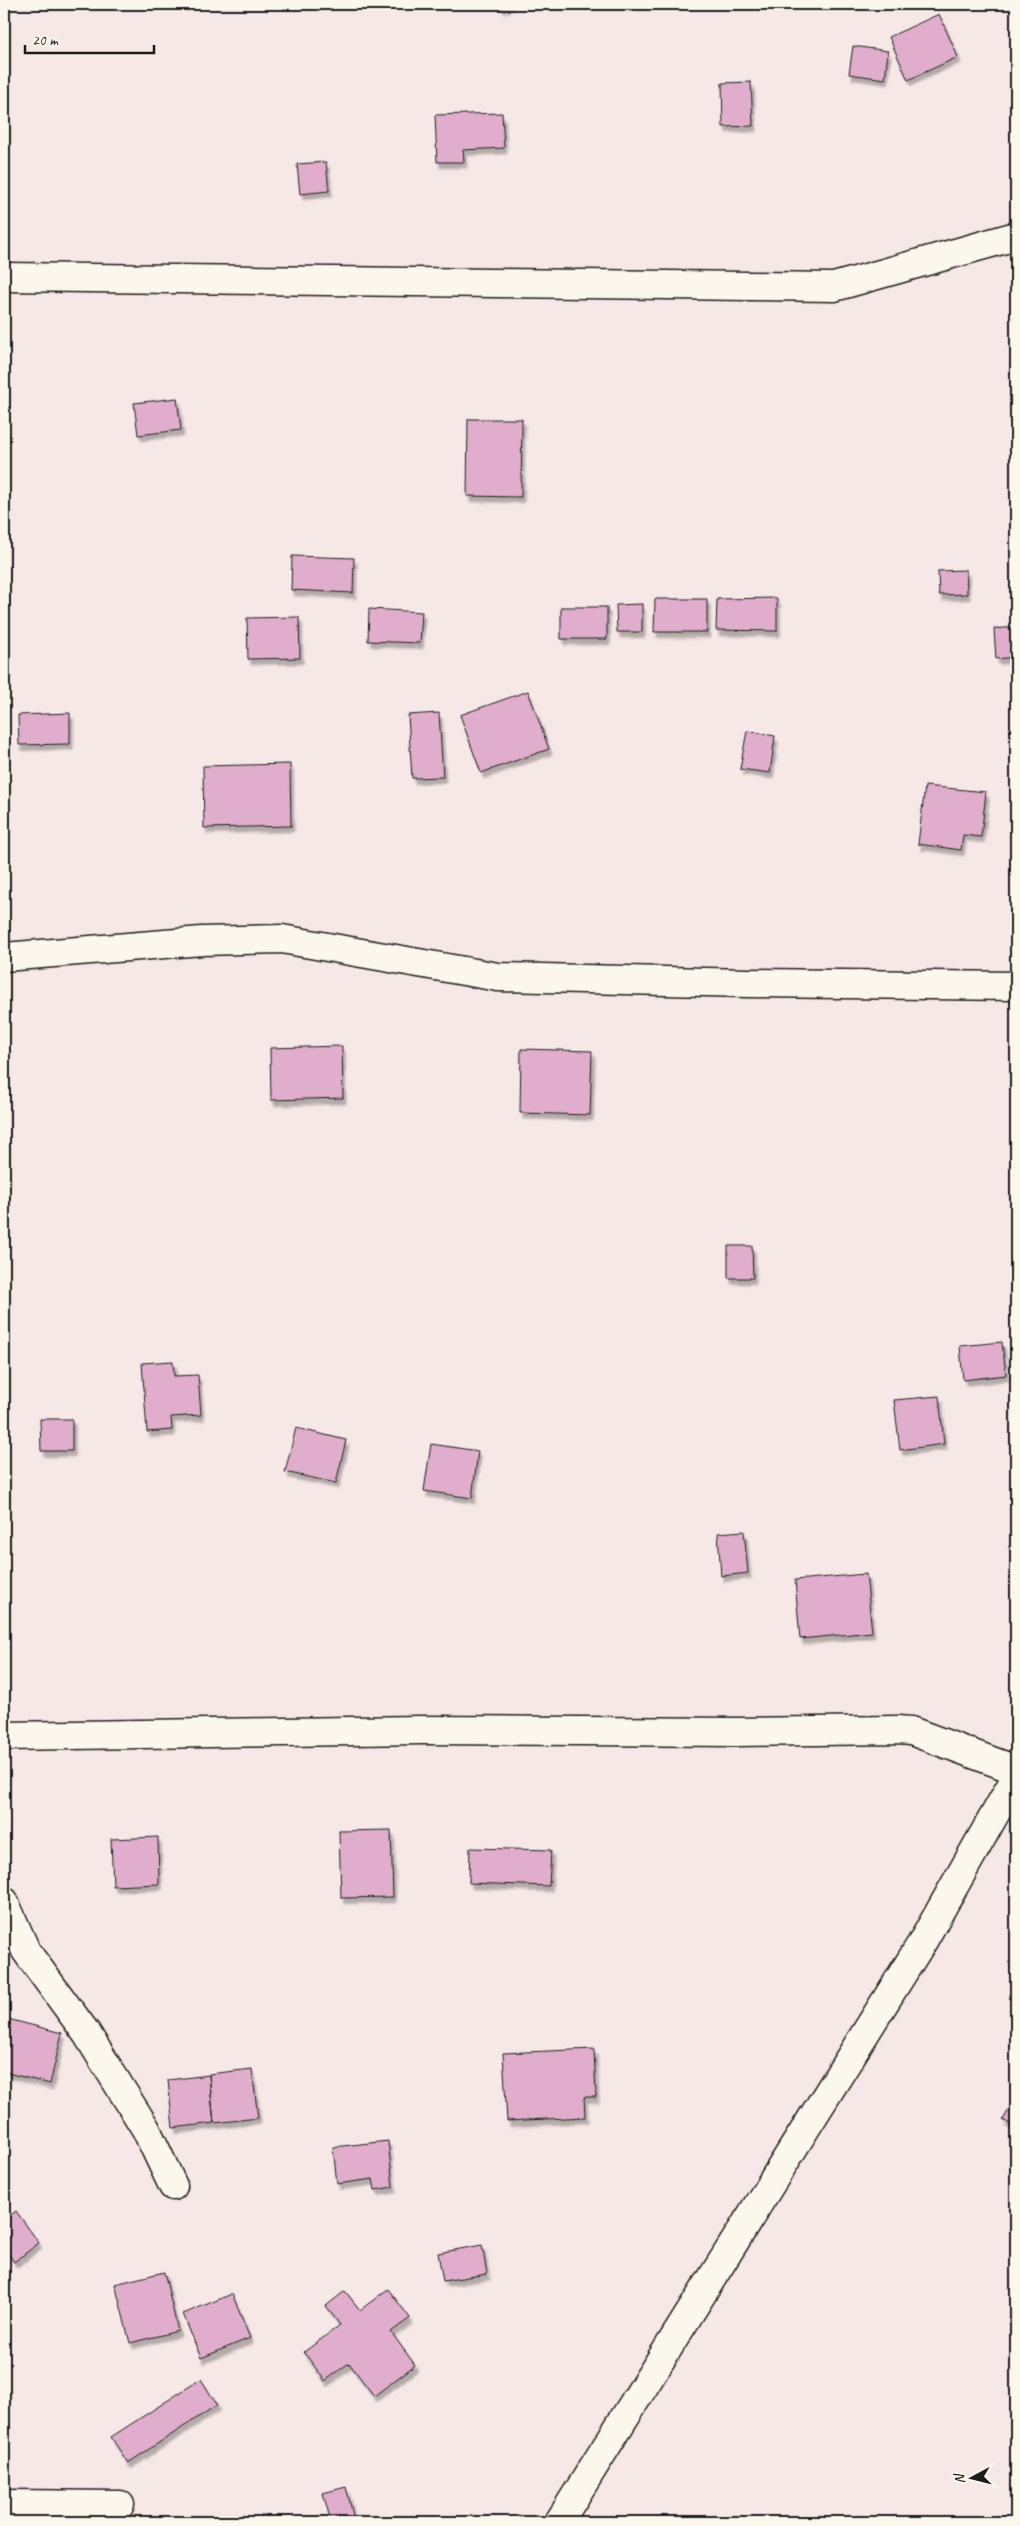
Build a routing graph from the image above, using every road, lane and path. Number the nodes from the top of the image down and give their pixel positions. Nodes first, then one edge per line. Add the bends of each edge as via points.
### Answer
1 (1016, 236) edge
2 (4, 276) edge
3 (4, 957) edge
4 (1016, 986) edge
5 (4, 1736) edge
6 (1016, 1770) edge
7 (1016, 1777) edge
8 (4, 1901) edge
9 (173, 2186) dead end
10 (4, 2504) edge
11 (120, 2504) dead end
12 (559, 2522) edge

1 - 2 street via 834,287
3 - 4 street via 282,939 498,977
5 - 6 street via 421,1730 897,1730 911,1731
7 - 12 street via 923,1941
8 - 9 street via 26,1951 87,2034 146,2129
10 - 11 street

